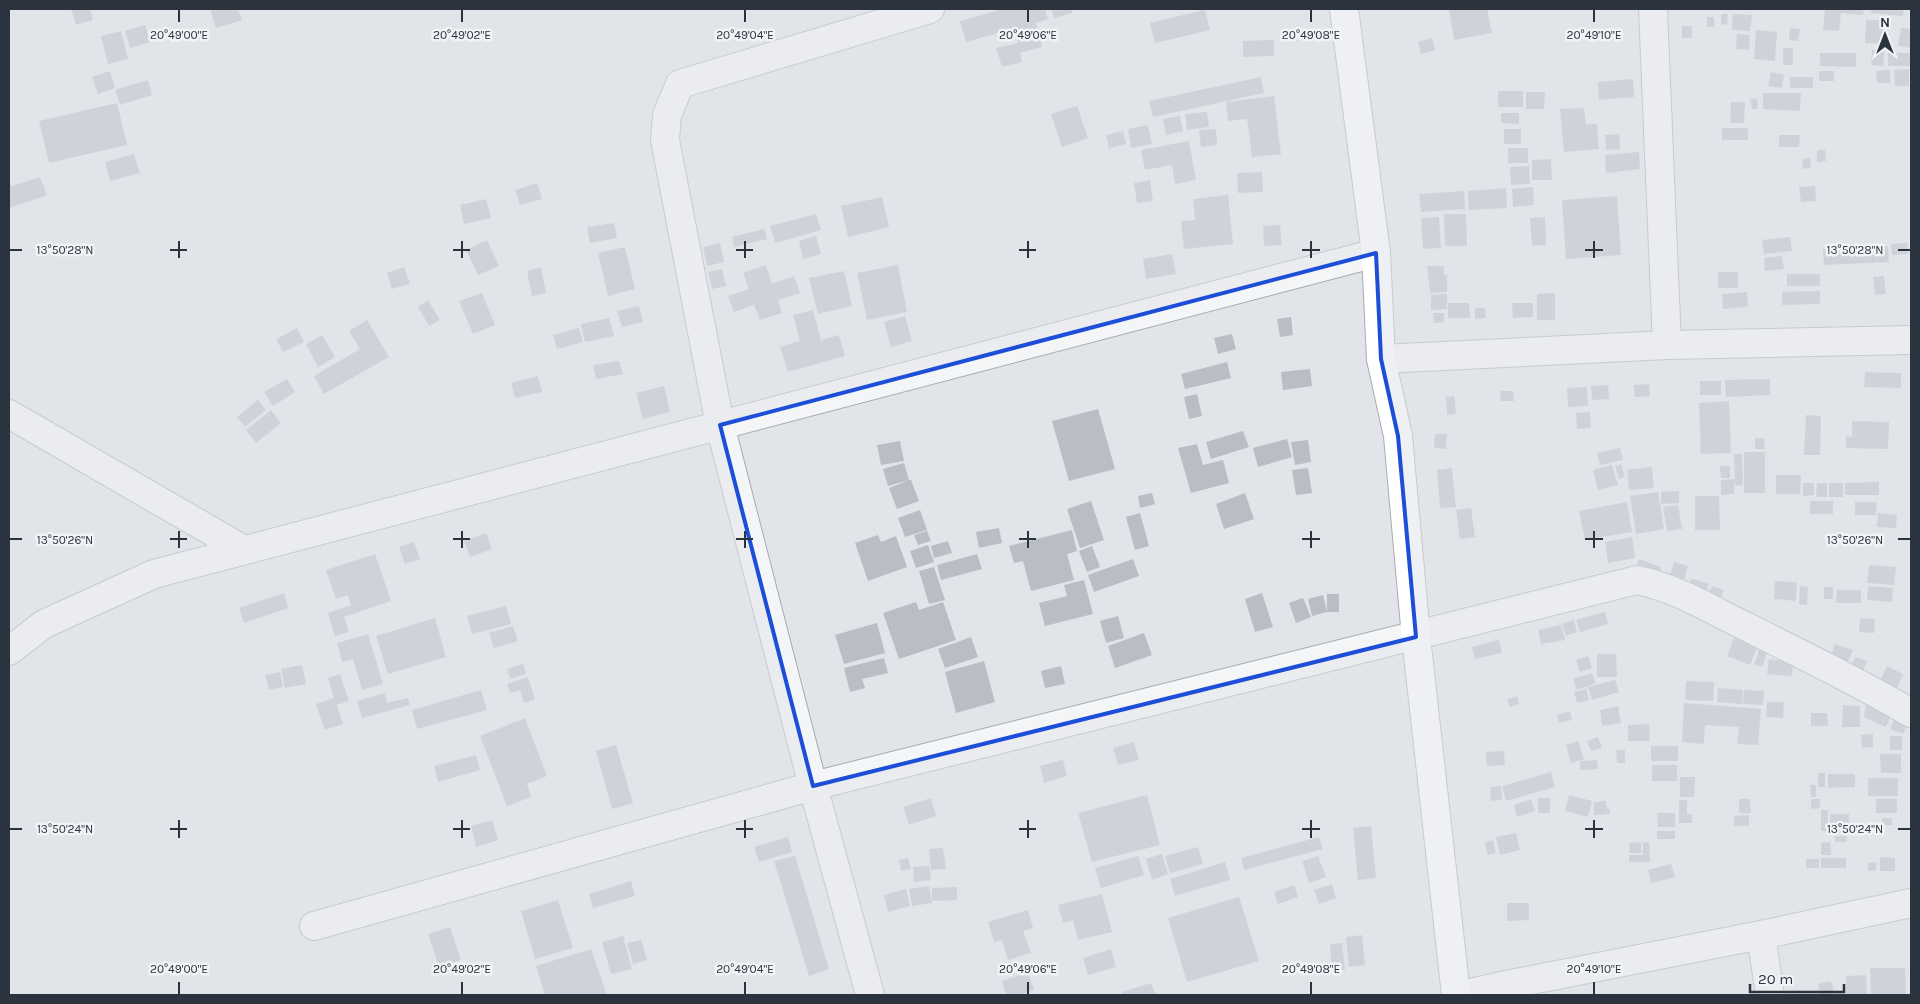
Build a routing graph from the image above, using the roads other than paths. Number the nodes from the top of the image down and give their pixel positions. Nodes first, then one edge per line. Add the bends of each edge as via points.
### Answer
1 (930, 9) edge
2 (1344, 9) edge
3 (1653, 9) edge
4 (1376, 253) junction
5 (1911, 340) edge
6 (1667, 345) junction
7 (1381, 359) junction
8 (9, 414) edge
9 (720, 425) junction
10 (244, 550) junction
11 (1416, 637) junction
12 (9, 651) edge
13 (1911, 714) edge
14 (813, 786) junction
15 (1911, 903) edge
16 (314, 926) dead end
17 (1761, 935) junction
18 (870, 995) edge
19 (1456, 995) edge
20 (1461, 995) edge
21 (1770, 995) edge

1 - 9 street via 680,84 667,115 665,140
2 - 4 street
3 - 6 street
4 - 7 street
4 - 9 street
5 - 6 street
6 - 7 street
7 - 11 street via 1398,436
8 - 10 street
9 - 10 street
9 - 14 street
10 - 12 street via 154,574 44,624
11 - 13 street via 1637,580 1685,596 1870,688
11 - 14 street
11 - 19 street
14 - 16 street
14 - 18 street
15 - 17 street
17 - 20 street
17 - 21 street

